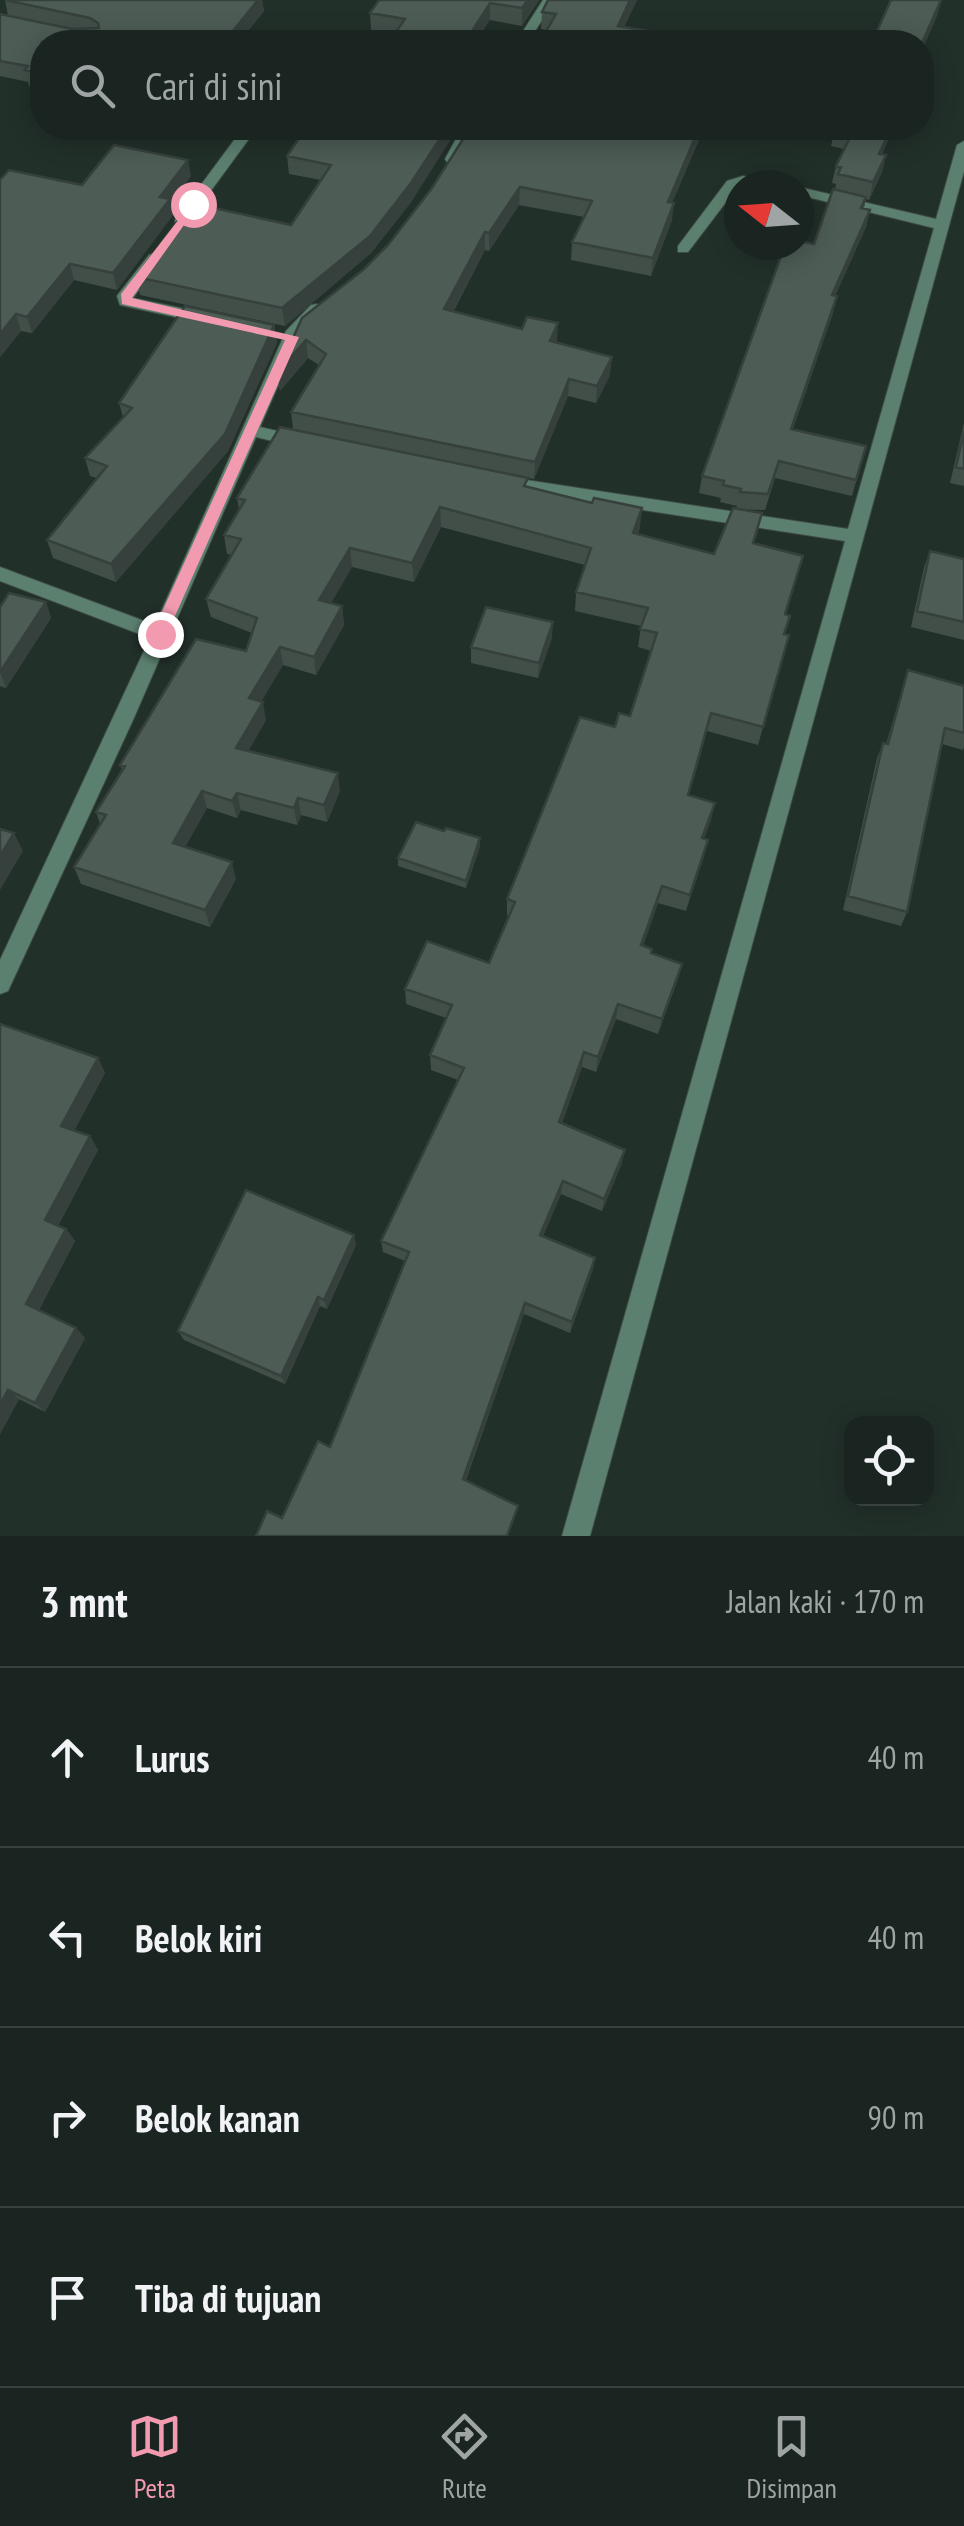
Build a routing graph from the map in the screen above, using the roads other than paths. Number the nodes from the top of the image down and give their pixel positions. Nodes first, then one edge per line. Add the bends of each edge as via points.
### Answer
1 (549, 0) edge
2 (530, 30) edge
3 (241, 140) edge
4 (462, 140) edge
5 (964, 145) edge
6 (441, 176) edge
7 (724, 195) edge
8 (814, 195) edge
9 (942, 225) junction
10 (171, 235) edge
11 (159, 250) edge
12 (683, 250) dead end
13 (336, 297) edge
14 (219, 321) edge
15 (250, 430) junction
16 (322, 446) edge
17 (482, 478) edge
18 (852, 536) junction
19 (0, 574) edge
20 (160, 634) junction
21 (0, 984) edge
22 (576, 1536) edge

1 - 2 street
3 - 10 street
4 - 6 street
5 - 9 street
7 - 12 street
8 - 9 street
9 - 18 street
11 - 14 street via 126,301
13 - 15 street via 283,335
15 - 16 street
15 - 20 street
17 - 18 street
18 - 22 street
19 - 20 street
20 - 21 street

